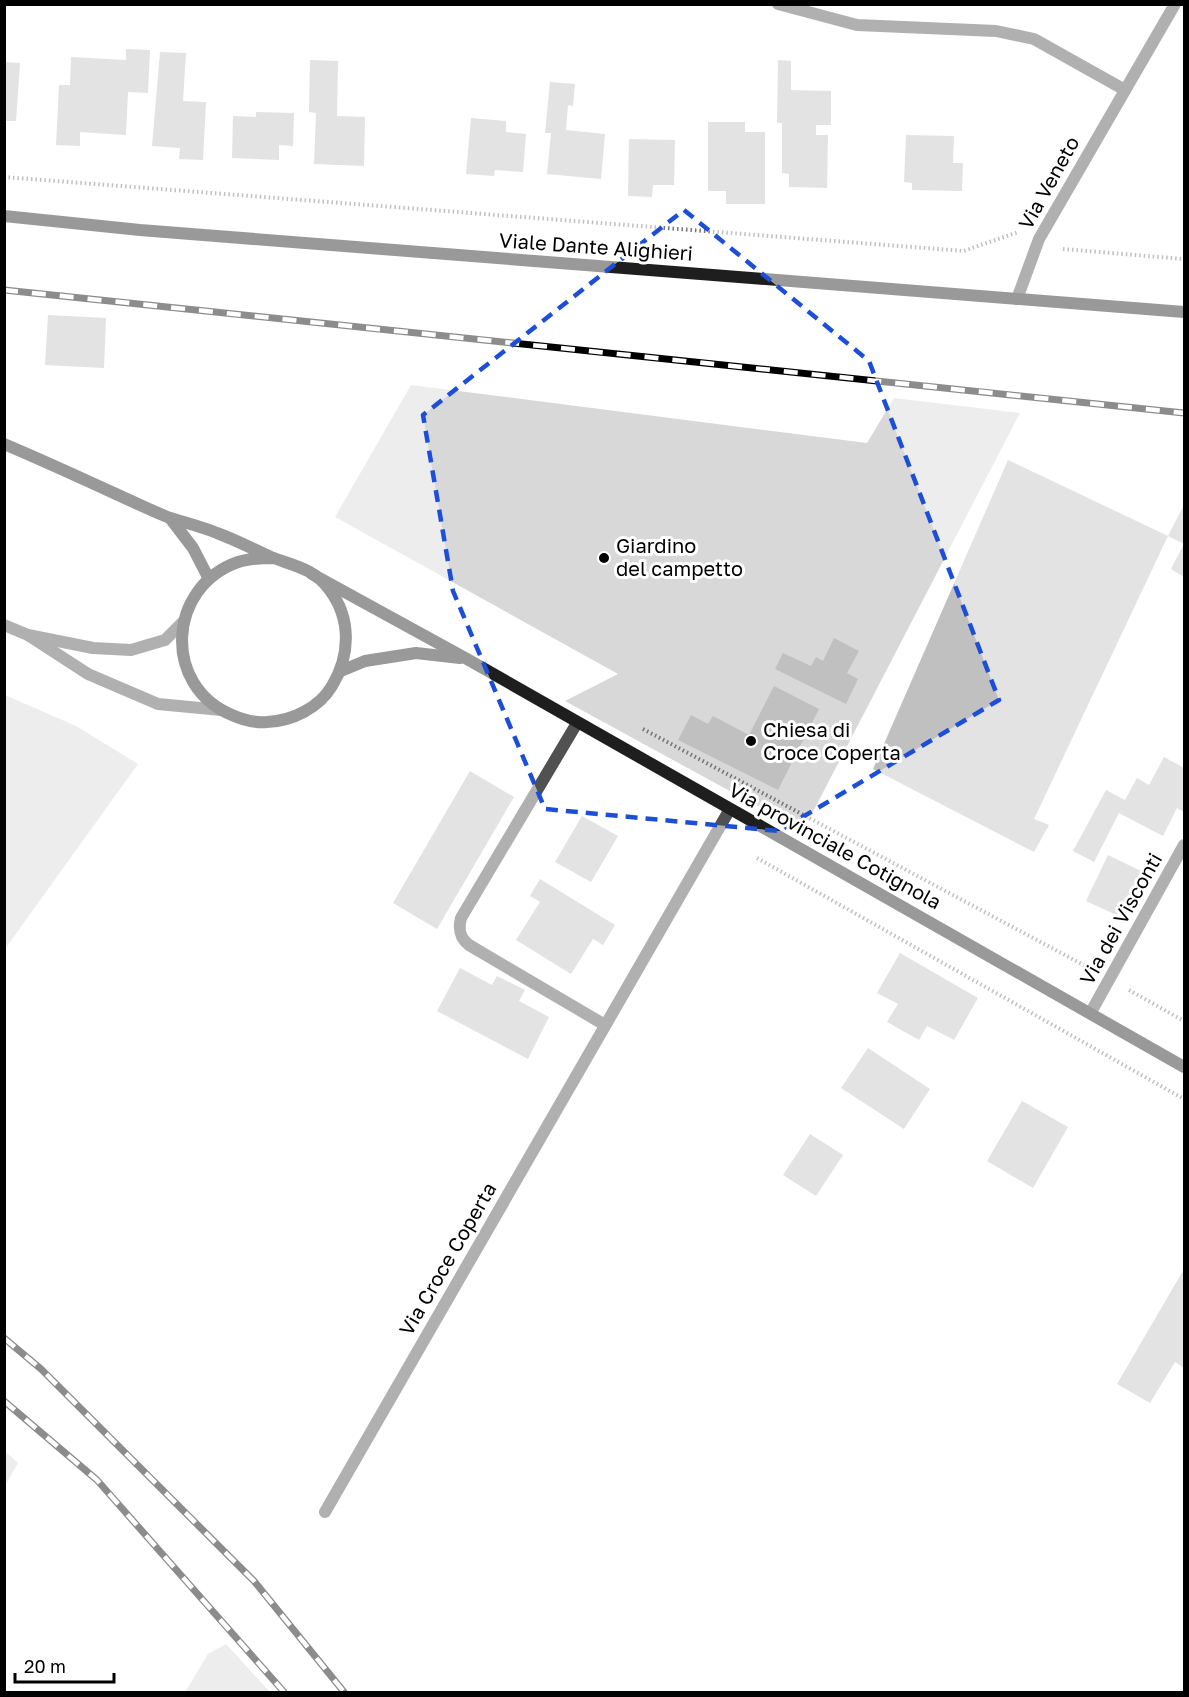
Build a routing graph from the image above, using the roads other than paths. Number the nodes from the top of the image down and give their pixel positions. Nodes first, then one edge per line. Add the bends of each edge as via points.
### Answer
1 (1175, 4) edge
2 (787, 6) edge
3 (1125, 90) junction
4 (4, 216) edge
5 (1017, 299) junction
6 (1185, 312) edge
7 (4, 444) edge
8 (169, 517) junction
9 (274, 558) junction
10 (312, 573) junction
11 (209, 579) junction
12 (183, 622) junction
13 (4, 625) edge
14 (28, 635) junction
15 (467, 659) junction
16 (341, 671) junction
17 (221, 711) junction
18 (577, 723) junction
19 (730, 809) junction
20 (1185, 845) edge
21 (1092, 1012) junction
22 (605, 1024) junction
23 (1185, 1067) edge
24 (325, 1512) dead end

1 - 3 street, Via Veneto
2 - 3 street via 856,25 996,31 1034,39
3 - 5 street, Via Veneto via 1039,239
4 - 5 street, Viale Dante Alighieri
5 - 6 street, Viale Dante Alighieri
7 - 8 street
8 - 9 street via 216,532
8 - 11 street via 194,548
9 - 10 street
9 - 11 street via 239,561
10 - 15 street
10 - 16 street via 329,588 340,607 346,628
11 - 12 street via 193,599
12 - 14 street via 165,640 131,650 93,648
12 - 17 street via 184,663 205,698
13 - 14 street
14 - 17 street via 88,674 158,704
15 - 16 street via 416,653 365,661
15 - 18 street, Via provinciale Cotignola
16 - 17 street via 329,692 290,719 266,723 243,720
18 - 19 street, Via provinciale Cotignola
18 - 22 street via 459,926 469,945
19 - 21 street, Via provinciale Cotignola
19 - 22 street, Via Croce Coperta
20 - 21 street, Via dei Visconti
21 - 23 street, Via provinciale Cotignola
22 - 24 street, Via Croce Coperta

